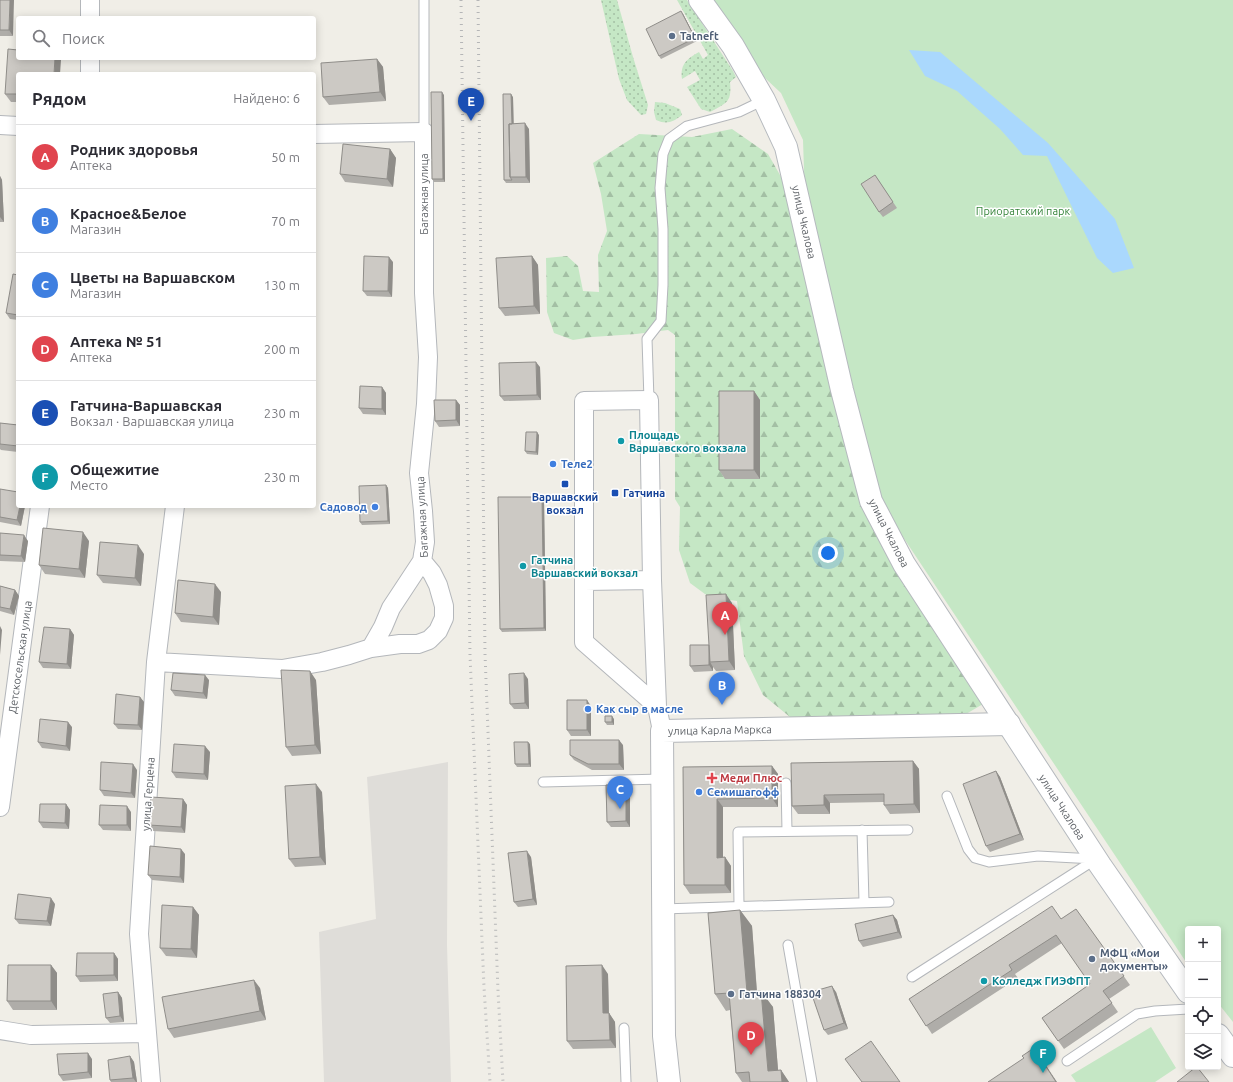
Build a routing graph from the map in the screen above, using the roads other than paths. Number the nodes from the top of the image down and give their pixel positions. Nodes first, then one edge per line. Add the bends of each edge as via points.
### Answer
1 (90, 0) edge
2 (424, 0) edge
3 (700, 0) edge
4 (90, 16) edge
5 (90, 60) edge
6 (90, 72) edge
7 (764, 100) junction
8 (0, 125) edge
9 (16, 126) edge
10 (424, 132) junction
11 (316, 134) edge
12 (649, 400) junction
13 (40, 508) edge
14 (175, 508) edge
15 (422, 562) junction
16 (652, 580) junction
17 (584, 581) junction
18 (383, 627) junction
19 (400, 644) junction
20 (371, 648) junction
21 (156, 662) junction
22 (657, 706) junction
23 (1009, 724) junction
24 (662, 731) junction
25 (662, 779) junction
26 (543, 782) dead end
27 (786, 783) dead end
28 (947, 796) dead end
29 (0, 807) edge
30 (862, 830) junction
31 (908, 830) dead end
32 (787, 831) junction
33 (1096, 859) junction
34 (864, 902) junction
35 (889, 902) dead end
36 (739, 906) junction
37 (662, 909) junction
38 (788, 945) dead end
39 (912, 977) dead end
40 (1185, 988) edge
41 (1185, 1009) edge
42 (624, 1028) dead end
43 (0, 1030) edge
44 (147, 1033) junction
45 (1221, 1039) edge
46 (1233, 1056) edge
47 (1067, 1061) dead end
48 (151, 1082) edge
49 (626, 1082) edge
50 (669, 1082) edge
51 (812, 1082) edge

1 - 4 street
2 - 10 lane
3 - 7 main road, улица Чкалова via 733,46
5 - 6 street
7 - 12 lane via 739,112 687,126 669,139 663,154 660,188 663,229 661,321 647,340
7 - 23 main road, улица Чкалова via 786,147 842,390 871,501 904,564
8 - 9 street
10 - 11 street
10 - 15 street, Багажная улица via 424,293 428,357 419,473 425,542
12 - 16 street
12 - 17 street via 584,401
13 - 29 street, Детскосельская улица
14 - 21 street, улица Герцена
15 - 18 street via 391,608
15 - 19 street, Багажная улица via 438,584 444,606 444,618 438,631 429,640 418,644
16 - 17 street
16 - 22 street
17 - 22 street via 584,642
18 - 19 street via 388,635
18 - 20 street
19 - 20 street, Багажная улица
20 - 21 street, Багажная улица via 322,662 282,669
21 - 44 street, улица Герцена via 139,934
22 - 24 street
23 - 24 main road, улица Карла Маркса
23 - 33 main road, улица Чкалова
24 - 25 main road, улица Карла Маркса
25 - 26 lane
25 - 37 main road, улица Карла Маркса
27 - 32 lane
28 - 33 lane via 968,849 975,858 989,862 1038,856
30 - 31 lane
30 - 32 lane
30 - 34 lane
32 - 36 lane via 738,832
33 - 39 lane
33 - 40 main road, улица Чкалова
34 - 35 lane
34 - 36 lane
36 - 37 lane
37 - 50 main road, улица Карла Маркса via 664,1036
38 - 51 lane
41 - 47 lane via 1155,1010 1136,1014
42 - 49 lane
43 - 44 street via 32,1035
44 - 48 street, улица Герцена
45 - 46 main road

